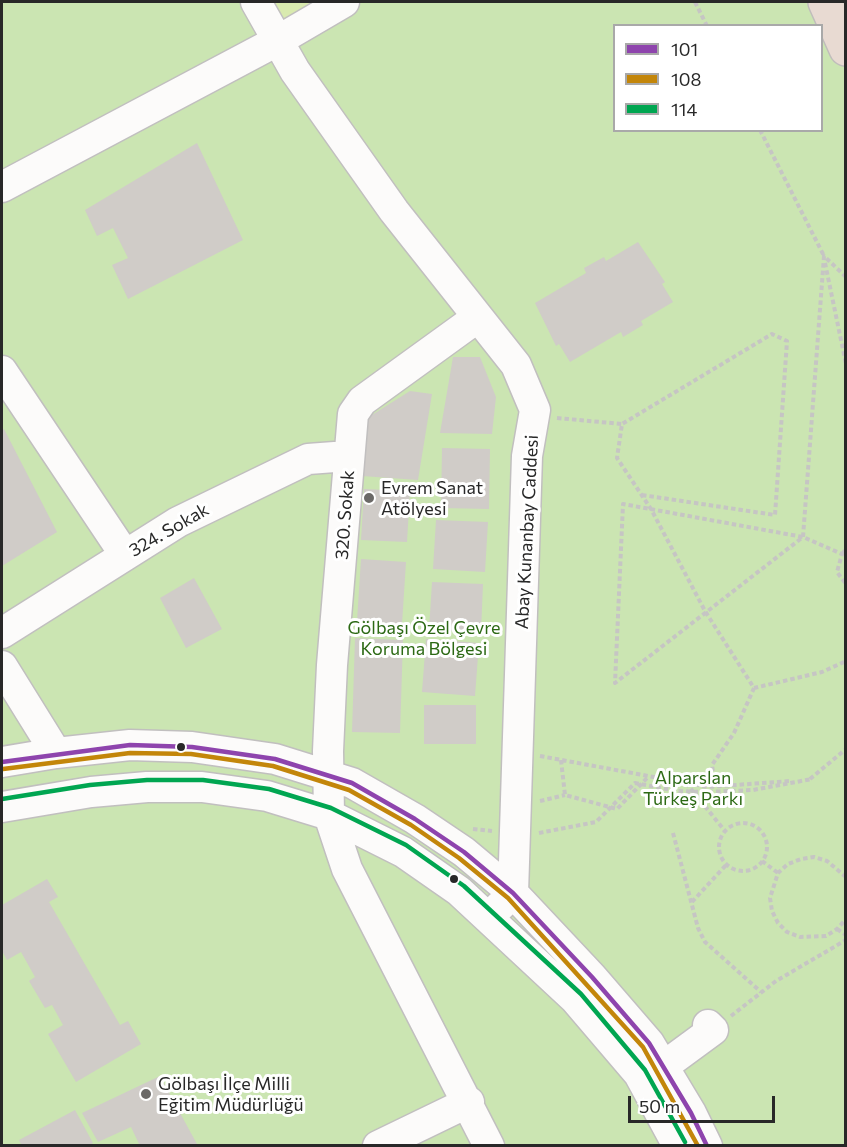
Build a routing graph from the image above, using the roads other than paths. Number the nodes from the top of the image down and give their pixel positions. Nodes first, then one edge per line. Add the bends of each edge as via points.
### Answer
1 (256, 2) edge
2 (344, 2) edge
3 (825, 2) edge
4 (279, 40) junction
5 (846, 49) edge
6 (2, 187) edge
7 (478, 317) junction
8 (2, 371) edge
9 (348, 456) junction
10 (125, 555) junction
11 (2, 633) edge
12 (2, 666) edge
13 (56, 753) junction
14 (2, 762) edge
15 (328, 774) junction
16 (2, 807) edge
17 (329, 815) junction
18 (513, 893) junction
19 (489, 917) junction
20 (710, 1028) road end
21 (664, 1065) junction
22 (469, 1102) junction
23 (378, 1146) edge
24 (489, 1146) edge
25 (678, 1146) edge
26 (707, 1146) edge

1 - 4 street, Abay Kunanbay Caddesi
2 - 4 street
3 - 5 highway
4 - 6 street
4 - 7 street, Abay Kunanbay Caddesi via 296,71 394,211
7 - 9 street, 320. Sokak via 362,400 353,414
7 - 18 street, Abay Kunanbay Caddesi via 516,365 536,410 527,456
8 - 10 street
9 - 10 street, 324. Sokak via 309,459 178,522
9 - 15 street, 320. Sokak
10 - 11 street, 324. Sokak
12 - 13 street
13 - 14 street
13 - 15 street via 130,745 192,747 275,759
15 - 17 street, 320. Sokak
15 - 18 street via 352,783 415,819 464,852
16 - 17 street via 102,791 202,787 267,796
17 - 19 street via 403,852
17 - 22 street, 320. Sokak via 347,869
18 - 19 street
18 - 21 street via 628,1017
19 - 25 street via 575,999 639,1074
20 - 21 street
21 - 26 street
22 - 23 street
22 - 24 street, 320. Sokak

